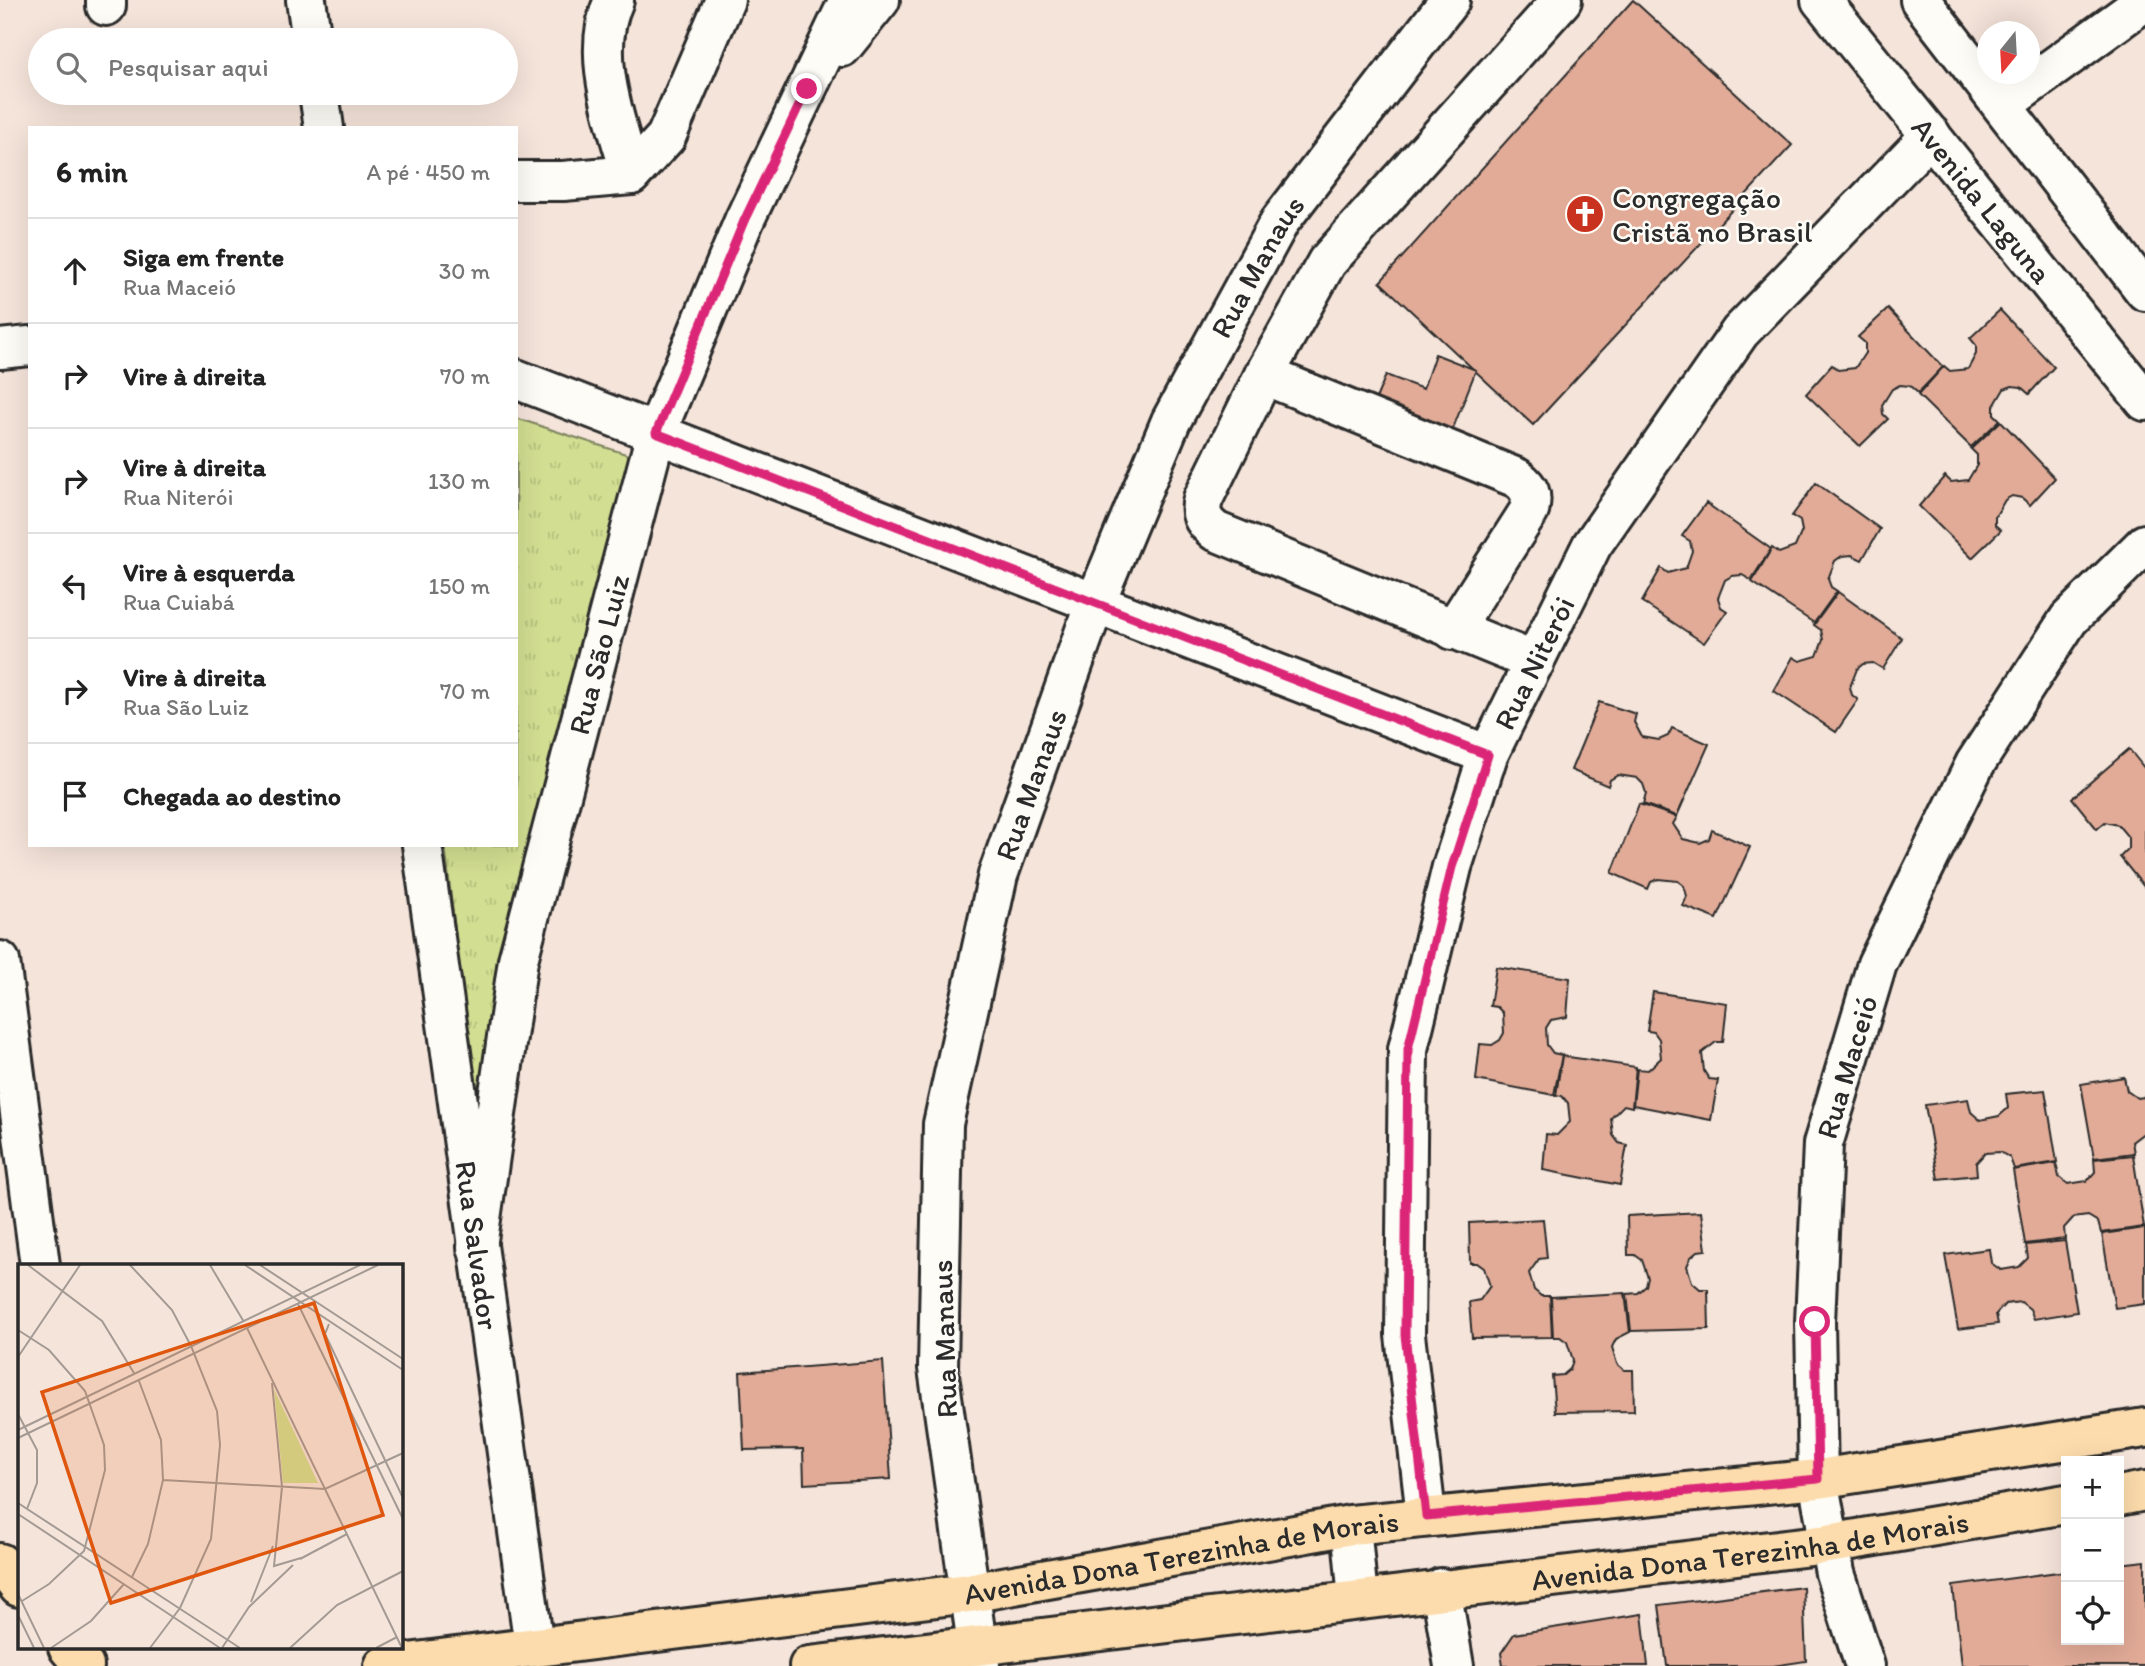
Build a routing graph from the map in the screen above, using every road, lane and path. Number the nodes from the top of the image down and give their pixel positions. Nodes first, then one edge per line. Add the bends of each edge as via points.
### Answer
1 (306, 0) edge
2 (614, 0) edge
3 (725, 0) edge
4 (849, 0) edge
5 (880, 0) edge
6 (1450, 0) edge
7 (1562, 0) edge
8 (1822, 0) edge
9 (1920, 0) edge
10 (2145, 1) edge
11 (310, 28) edge
12 (807, 89) junction
13 (321, 105) edge
14 (2003, 105) junction
15 (324, 126) edge
16 (1931, 135) junction
17 (631, 175) junction
18 (518, 181) edge
19 (2145, 290) edge
20 (28, 346) edge
21 (0, 349) edge
22 (1264, 376) junction
23 (518, 380) edge
24 (2145, 401) edge
25 (656, 433) junction
26 (2145, 544) edge
27 (1095, 603) junction
28 (1453, 630) junction
29 (1535, 662) junction
30 (1488, 755) junction
31 (422, 847) edge
32 (0, 961) edge
33 (477, 1247) junction
34 (40, 1264) edge
35 (2145, 1428) edge
36 (1818, 1479) junction
37 (2145, 1491) edge
38 (2124, 1495) edge
39 (2061, 1505) edge
40 (1426, 1516) junction
41 (1351, 1525) junction
42 (1828, 1544) junction
43 (0, 1563) edge
44 (18, 1586) edge
45 (1441, 1588) junction
46 (969, 1593) junction
47 (1358, 1599) junction
48 (534, 1646) junction
49 (69, 1648) edge
50 (95, 1648) edge
51 (978, 1656) edge
52 (85, 1666) edge
53 (102, 1666) edge
54 (384, 1666) edge
55 (809, 1666) edge
56 (1454, 1666) edge
57 (1865, 1666) edge

1 - 11 street
2 - 17 street via 605,20 607,88
3 - 17 street via 666,137
4 - 12 street, Rua São Luiz
5 - 12 street, Rua São Luiz
6 - 27 street, Rua Manaus via 1280,221 1171,421
7 - 22 street via 1327,262
8 - 16 street, Avenida Laguna
9 - 14 street
10 - 14 street
12 - 25 street, Rua São Luiz via 744,221
13 - 15 street
14 - 19 street
16 - 24 street, Avenida Laguna
16 - 29 street, Rua Niterói via 1740,332 1592,545
17 - 18 street
20 - 21 street
22 - 28 street via 1203,499 1200,512 1205,523 1214,531
22 - 28 street via 1528,486 1532,499 1528,511
23 - 25 street
25 - 27 street
25 - 33 street, Rua São Luiz via 518,960
26 - 36 street, Rua Maceió via 2068,619 1975,764 1877,964 1824,1144 1815,1322
27 - 30 street
27 - 46 street, Rua Manaus via 998,875 943,1124 939,1368
28 - 29 street
29 - 30 street, Rua Niterói
30 - 40 street, Rua Niterói via 1452,867 1408,1049 1405,1335
31 - 33 street, Rua Salvador
32 - 34 street
33 - 48 street, Rua Salvador
35 - 36 main road, Avenida Dona Terezinha de Morais
36 - 40 main road, Avenida Dona Terezinha de Morais
36 - 42 street, Rua Maceió
37 - 38 main road
39 - 42 main road, Avenida Dona Terezinha de Morais
40 - 41 main road, Avenida Dona Terezinha de Morais
41 - 46 main road, Avenida Dona Terezinha de Morais
41 - 47 street
42 - 45 main road, Avenida Dona Terezinha de Morais
42 - 57 street, Rua Maceió
43 - 44 main road
45 - 47 main road, Avenida Dona Terezinha de Morais
45 - 56 street
46 - 48 main road, Avenida Dona Terezinha de Morais
46 - 51 street, Rua Manaus
47 - 51 main road, Avenida Dona Terezinha de Morais
48 - 54 main road, Avenida Dona Terezinha de Morais
49 - 52 main road
50 - 53 street
51 - 55 main road, Avenida Dona Terezinha de Morais

